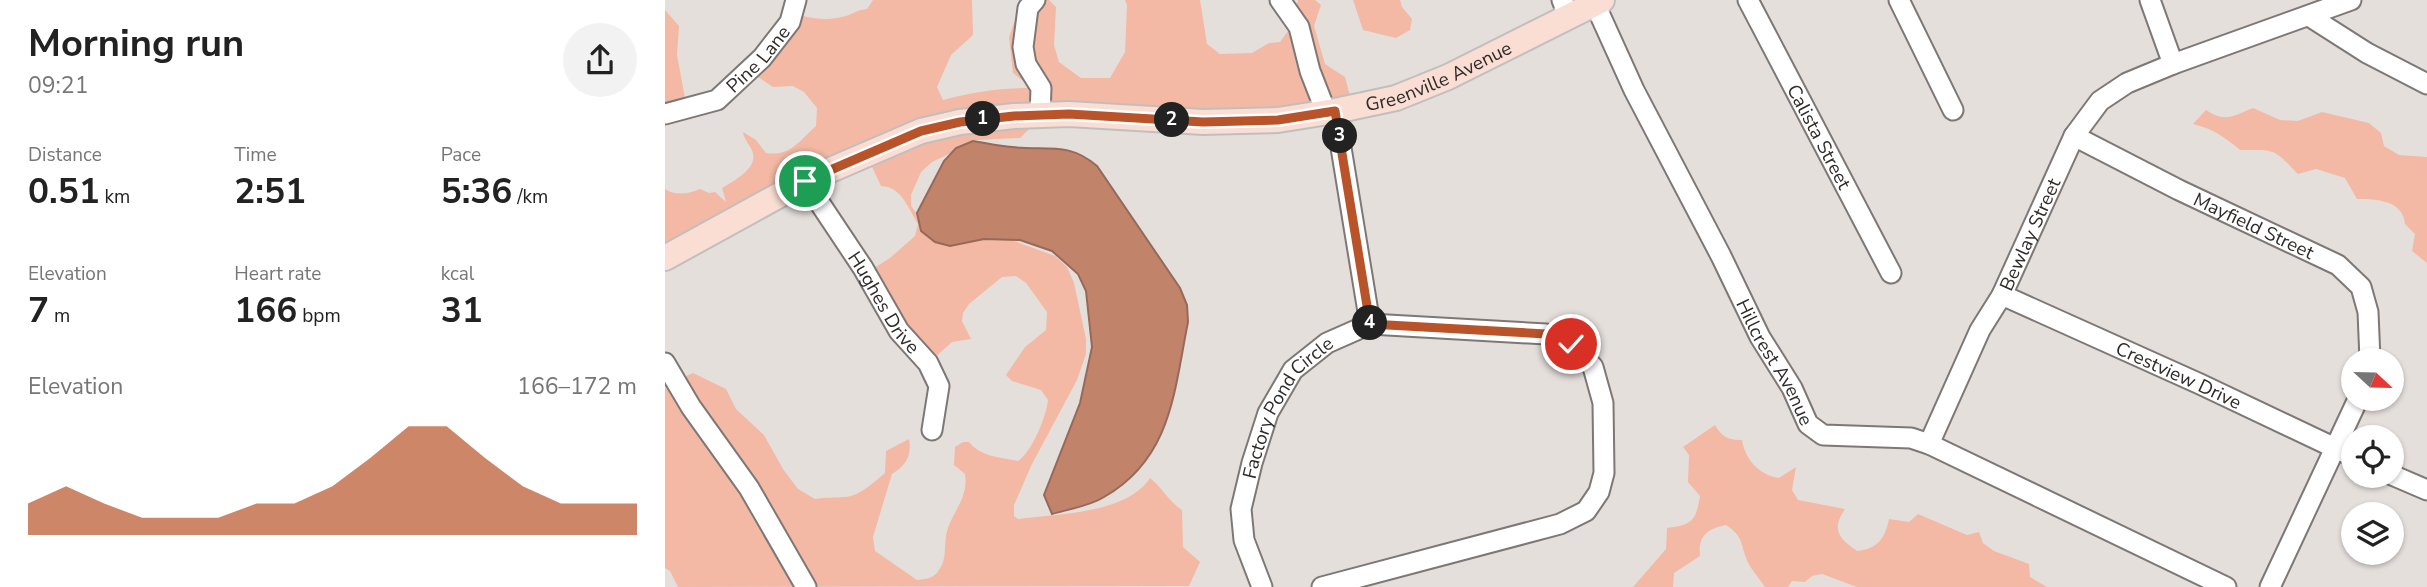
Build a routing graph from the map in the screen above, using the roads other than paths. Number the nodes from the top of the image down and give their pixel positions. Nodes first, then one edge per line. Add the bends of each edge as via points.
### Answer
1 (796, 0) edge
2 (1035, 0) edge
3 (1280, 0) edge
4 (1748, 0) edge
5 (1899, 0) edge
6 (2150, 0) edge
7 (2351, 0) edge
8 (1599, 2) edge
9 (1565, 9) edge
10 (2309, 16) junction
11 (2173, 64) junction
12 (2427, 84) edge
13 (1953, 110) dead end
14 (1331, 112) junction
15 (665, 114) edge
16 (1040, 115) junction
17 (2074, 136) junction
18 (805, 181) junction
19 (665, 258) edge
20 (1891, 273) dead end
21 (2002, 295) junction
22 (1370, 324) junction
23 (2370, 348) edge
24 (665, 363) edge
25 (2352, 411) edge
26 (932, 430) dead end
27 (1929, 444) junction
28 (2333, 448) junction
29 (2341, 451) edge
30 (2404, 480) edge
31 (2427, 490) edge
32 (806, 587) edge
33 (1262, 587) edge
34 (1322, 587) edge
35 (2226, 587) edge
36 (2270, 587) edge

1 - 15 street, Pine Lane via 790,22 762,58 717,100
2 - 16 street via 1028,8 1023,47 1025,64 1041,88
3 - 14 street via 1299,27 1310,71
4 - 20 street, Calista Street
5 - 13 street
6 - 11 street
7 - 10 street, Bewlay Street
8 - 9 main road, Greenville Avenue
8 - 27 street, Hillcrest Avenue via 1634,90 1808,424 1823,435 1911,438
9 - 14 main road, Greenville Avenue via 1448,77 1396,98
10 - 11 street, Bewlay Street
10 - 12 street
11 - 17 street, Bewlay Street via 2127,83 2100,101
14 - 16 main road, Greenville Avenue via 1278,120 1203,122
14 - 22 street
16 - 18 main road, Greenville Avenue via 960,122 921,131
17 - 21 street, Bewlay Street
17 - 23 street, Mayfield Street via 2338,265 2361,287
18 - 19 main road, Greenville Avenue
18 - 26 street, Hughes Drive via 899,331 928,363 939,386
21 - 27 street, Bewlay Street via 1980,330
21 - 28 street, Crestview Drive
22 - 33 street, Factory Pond Circle via 1327,343 1293,370 1268,412 1241,509 1244,540
22 - 34 street, Factory Pond Circle via 1546,334 1571,344 1593,367 1603,403 1604,473 1599,492 1586,511 1560,524
24 - 32 street via 749,488
25 - 28 street
27 - 35 street, Hillcrest Avenue
28 - 29 street, Crestview Drive
28 - 36 street
30 - 31 street

